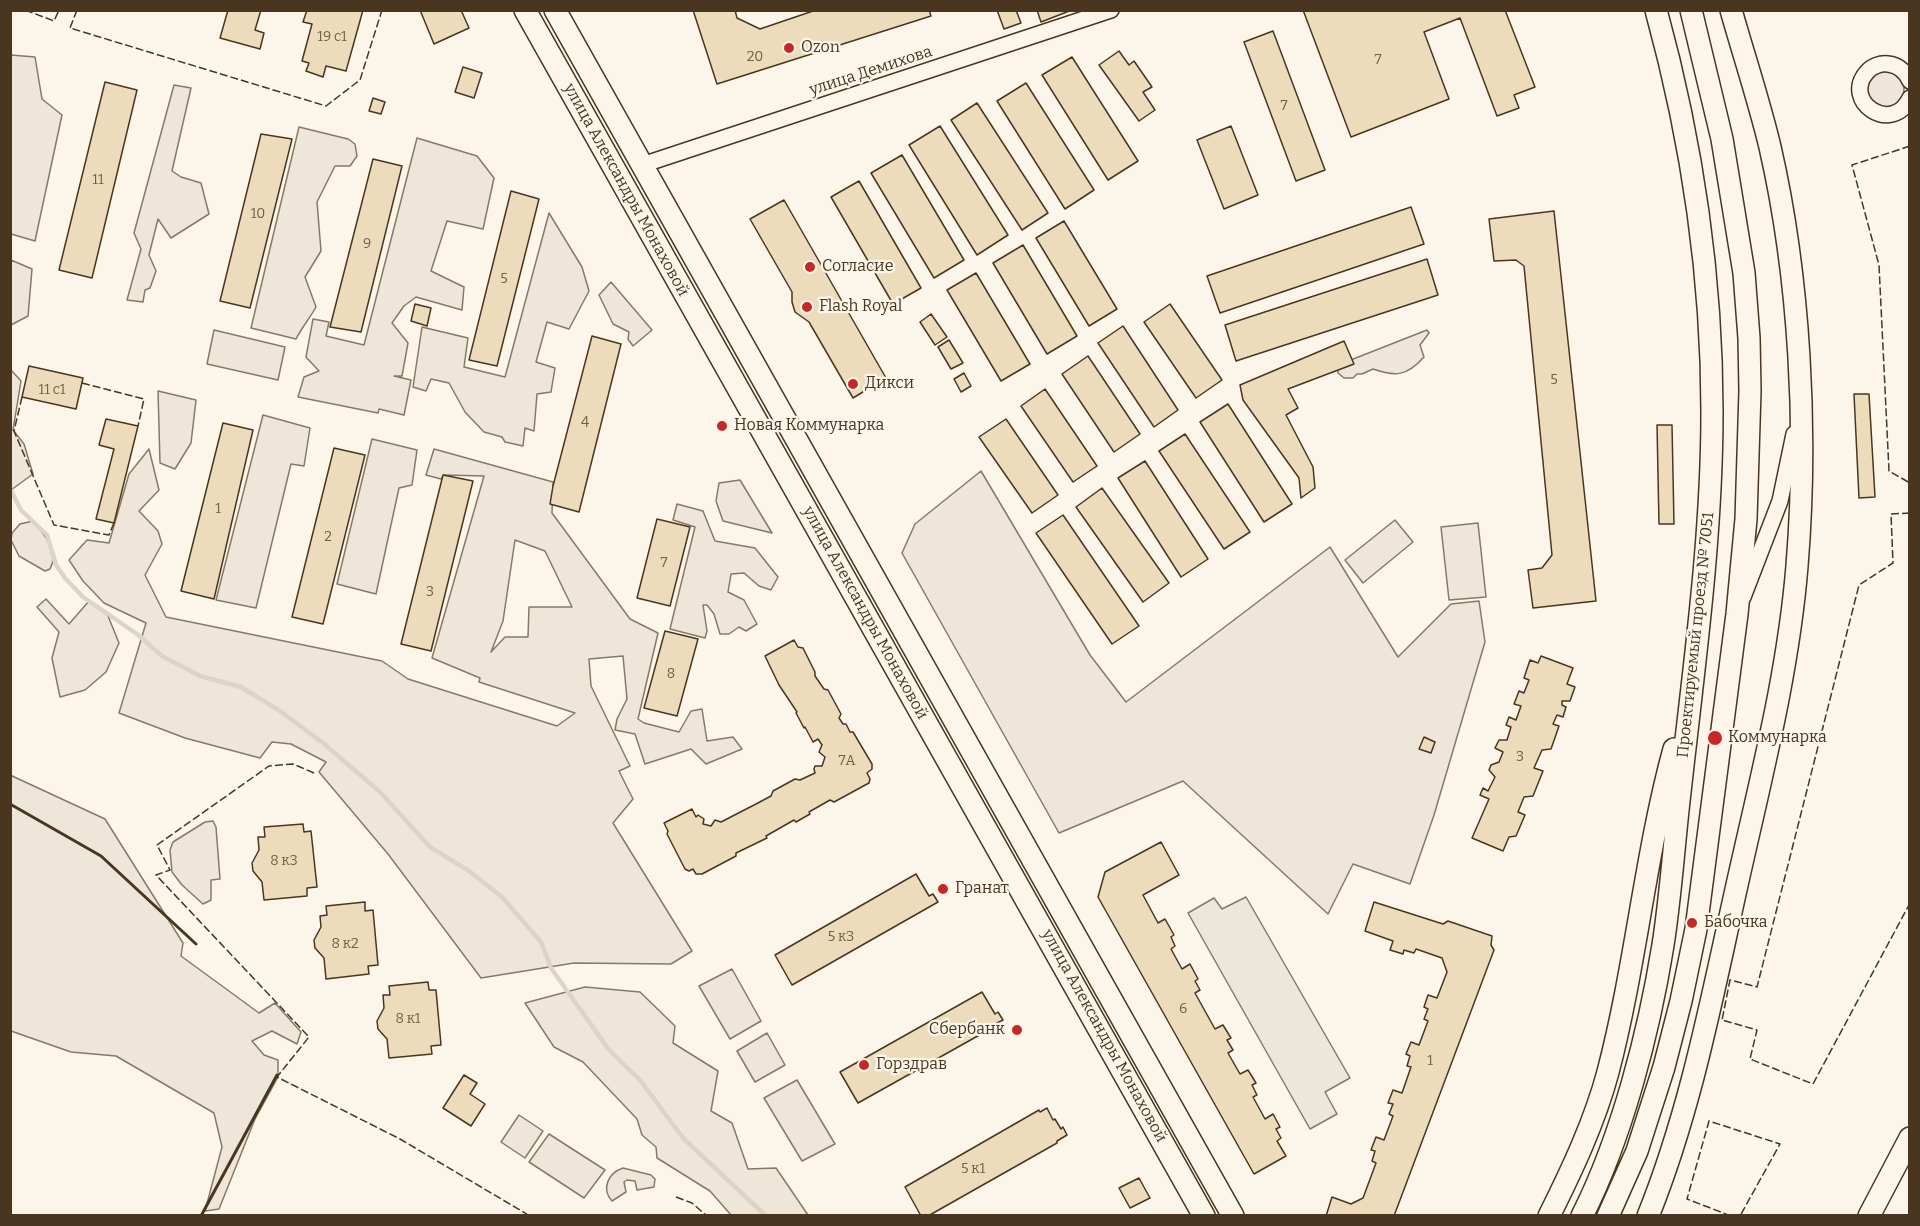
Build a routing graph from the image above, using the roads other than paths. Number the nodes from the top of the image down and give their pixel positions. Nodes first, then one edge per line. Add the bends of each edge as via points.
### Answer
1 (525, 10) edge
2 (555, 10) edge
3 (1111, 10) edge
4 (1656, 10) edge
5 (1691, 10) edge
6 (1731, 10) edge
7 (1910, 81) edge
8 (1910, 98) edge
9 (642, 165) junction
10 (1800, 399) junction
11 (1737, 614) junction
12 (1693, 681) junction
13 (1910, 1138) edge
14 (1204, 1215) edge
15 (1233, 1215) edge
16 (1549, 1215) edge
17 (1582, 1215) edge
18 (1608, 1215) edge
19 (1648, 1215) edge
20 (1869, 1215) edge

1 - 14 main road, улица Александры Монаховой
2 - 9 main road, улица Александры Монаховой
3 - 9 street, улица Демихова
4 - 12 main road, Проектируемый проезд № 7051 via 1677,92 1697,200 1711,359 1713,413 1708,517
5 - 11 main road via 1725,151 1744,273 1749,338 1750,440
6 - 10 main road via 1770,148 1785,228
7 - 8 street via 1902,70 1887,63 1865,74 1860,90 1866,105 1880,114 1896,113
9 - 15 main road, улица Александры Монаховой
10 - 11 street via 1780,501
10 - 19 main road via 1797,565 1786,659 1684,1115
11 - 18 main road via 1695,929 1681,1001 1637,1151
12 - 16 main road via 1666,779 1607,1074 1569,1178
12 - 17 main road, Проектируемый проезд № 7051 via 1663,945 1649,1014 1611,1149
13 - 20 main road

